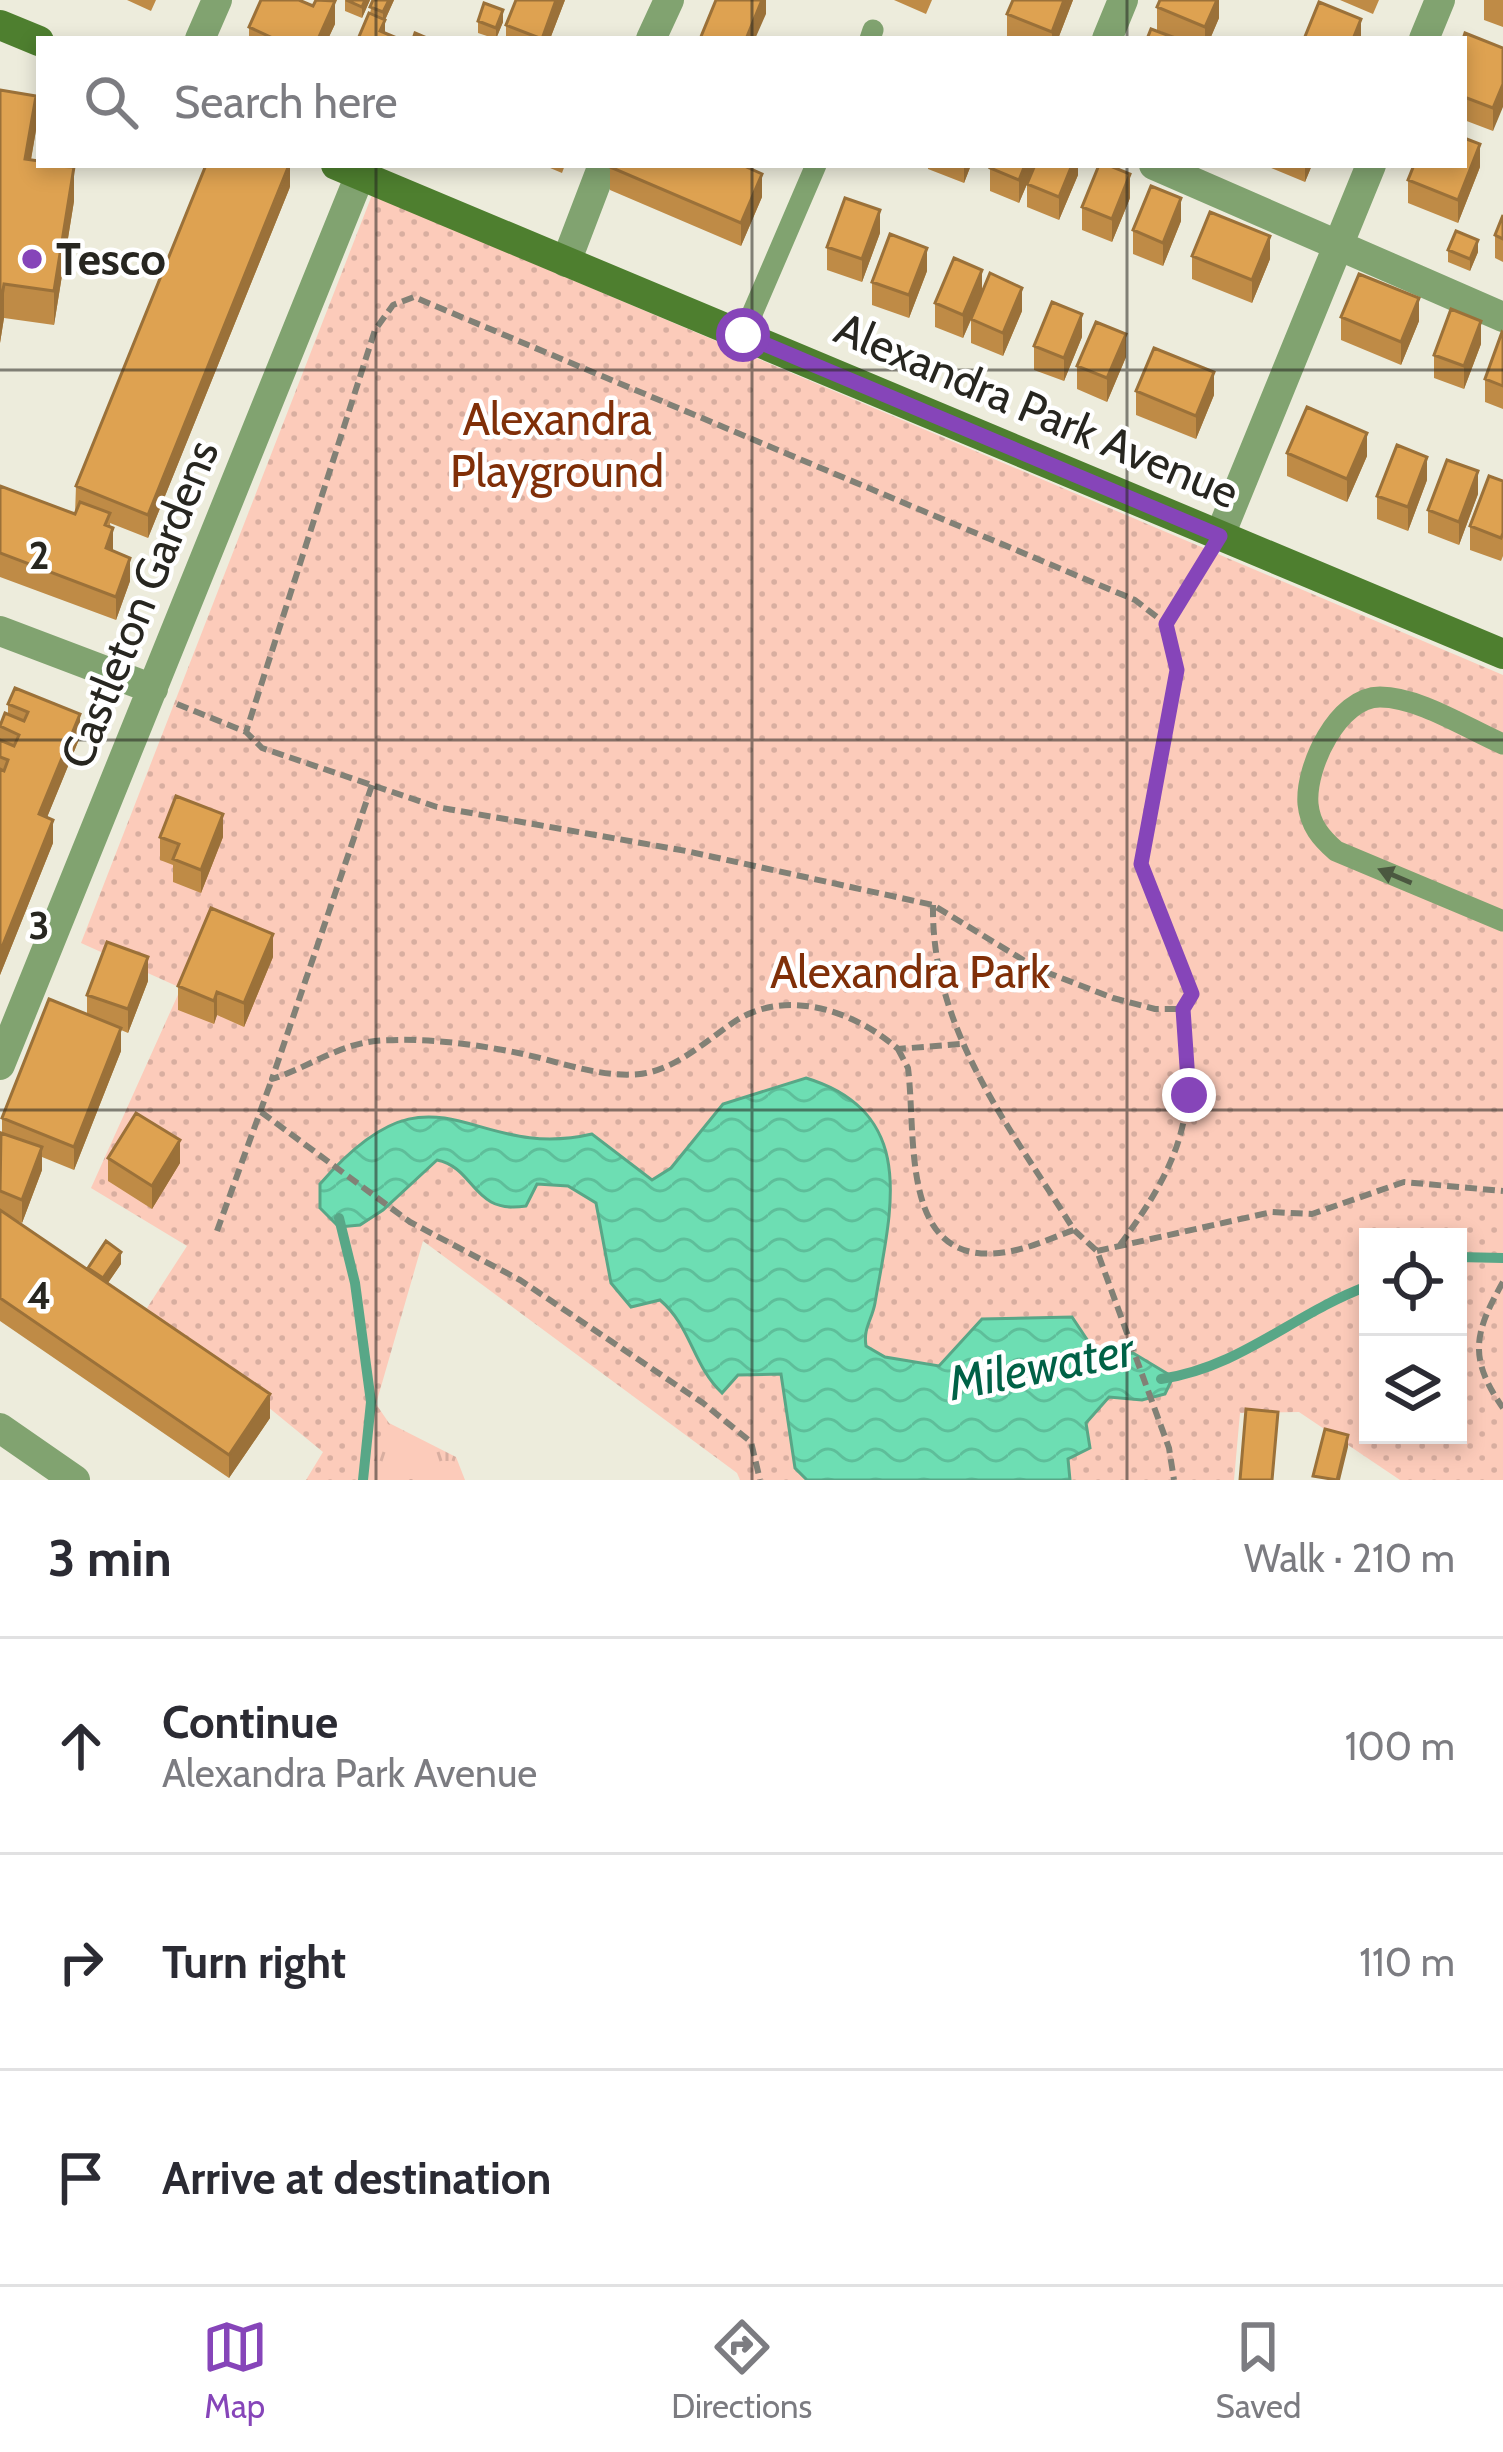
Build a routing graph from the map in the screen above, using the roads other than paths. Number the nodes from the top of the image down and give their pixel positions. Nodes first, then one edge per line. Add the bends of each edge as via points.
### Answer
1 (217, 0) edge
2 (669, 0) edge
3 (1123, 0) edge
4 (1440, 0) edge
5 (0, 25) edge
6 (201, 36) edge
7 (652, 36) edge
8 (1108, 36) edge
9 (1425, 36) edge
10 (36, 40) edge
11 (602, 168) edge
12 (815, 168) edge
13 (1161, 168) edge
14 (1370, 168) edge
15 (348, 170) edge
16 (1338, 245) junction
17 (566, 262) junction
18 (1503, 317) edge
19 (743, 335) junction
20 (1220, 536) junction
21 (0, 631) edge
22 (1503, 654) edge
23 (153, 689) junction
24 (1503, 744) edge
25 (1503, 921) edge
26 (0, 1065) edge
27 (0, 1429) edge
28 (75, 1480) edge

1 - 6 street
2 - 7 street
3 - 8 street
4 - 9 street
5 - 10 street
11 - 17 street
12 - 19 lane
13 - 16 street
14 - 16 street
15 - 17 street, Alexandra Park Avenue
15 - 23 street, Castleton Gardens
16 - 18 street
16 - 20 street
17 - 19 street, Alexandra Park Avenue
19 - 20 street, Alexandra Park Avenue
20 - 22 street, Alexandra Park Avenue
21 - 23 street
23 - 26 street, Castleton Gardens
25 -> 24 lane via 1336,851 1308,803 1339,716 1360,701 1399,700
27 - 28 street

